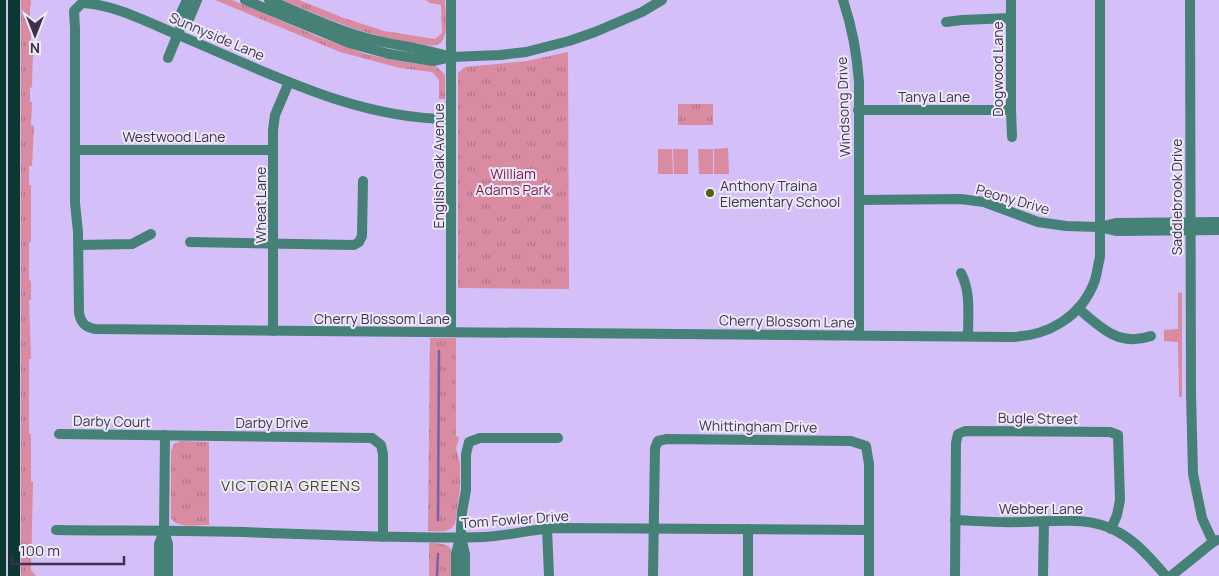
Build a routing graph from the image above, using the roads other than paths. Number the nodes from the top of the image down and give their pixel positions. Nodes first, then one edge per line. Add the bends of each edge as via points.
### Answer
1 (0, 0) edge
2 (14, 0) edge
3 (187, 0) edge
4 (196, 0) edge
5 (245, 0) edge
6 (269, 0) edge
7 (452, 0) edge
8 (662, 0) edge
9 (843, 0) edge
10 (1011, 0) edge
11 (1100, 0) edge
12 (1190, 0) edge
13 (1011, 18) junction
14 (946, 22) dead end
15 (182, 24) junction
16 (177, 35) junction
17 (451, 57) junction
18 (168, 58) dead end
19 (289, 82) junction
20 (858, 110) junction
21 (1011, 110) junction
22 (451, 119) junction
23 (0, 130) edge
24 (1012, 137) dead end
25 (75, 150) junction
26 (273, 150) junction
27 (362, 181) dead end
28 (859, 200) junction
29 (1219, 222) edge
30 (1190, 226) junction
31 (1099, 227) junction
32 (1219, 230) edge
33 (0, 232) edge
34 (151, 234) dead end
35 (190, 242) dead end
36 (273, 242) junction
37 (78, 245) junction
38 (961, 273) dead end
39 (1078, 308) junction
40 (274, 330) junction
41 (451, 332) junction
42 (859, 335) junction
43 (968, 336) junction
44 (1151, 336) dead end
45 (59, 434) dead end
46 (165, 435) junction
47 (558, 438) dead end
48 (955, 520) junction
49 (1044, 521) junction
50 (547, 528) junction
51 (653, 528) junction
52 (1111, 528) junction
53 (748, 529) junction
54 (56, 530) dead end
55 (869, 530) junction
56 (164, 531) junction
57 (383, 536) junction
58 (461, 537) junction
59 (1216, 540) edge
60 (0, 576) edge
61 (14, 576) edge
62 (159, 576) edge
63 (168, 576) edge
64 (456, 576) edge
65 (465, 576) edge
66 (549, 576) edge
67 (653, 576) edge
68 (748, 576) edge
69 (869, 576) edge
70 (956, 576) edge
71 (1043, 576) edge
72 (1166, 576) edge
73 (1171, 576) edge

1 - 23 main road
2 - 61 main road
3 - 15 street via 180,15
4 - 15 street via 189,19
5 - 17 street via 364,48 424,60
6 - 17 street via 364,38
7 - 17 street, English Oak Avenue
8 - 17 street via 642,12 569,41 526,52
9 - 20 street, Windsong Drive via 852,26 857,60
10 - 13 street, Dogwood Lane
11 - 31 street, Cherry Blossom Lane
12 - 30 street, Saddlebrook Drive
13 - 14 street
13 - 21 street, Dogwood Lane
15 - 16 street
16 - 18 street
16 - 19 street, Sunnyside Lane
16 - 25 street, Sunnyside Lane via 90,3 82,3 74,11
17 - 22 street, English Oak Avenue
19 - 22 street, Sunnyside Lane via 353,105
19 - 26 street, Wheat Lane via 275,115
20 - 21 street, Tanya Lane
20 - 28 street, Windsong Drive
21 - 24 street, Dogwood Lane
22 - 41 street, English Oak Avenue
23 - 33 main road
25 - 26 street, Westwood Lane
25 - 37 street, Sunnyside Lane
26 - 36 street, Wheat Lane
27 - 36 street via 362,236 359,242 354,245
28 - 31 street, Peony Drive via 961,199 984,202 1050,224
28 - 42 street, Windsong Drive
29 - 30 street, Peony Drive
30 - 31 street, Peony Drive via 1116,223
30 - 32 street, Peony Drive
30 - 59 street, Saddlebrook Drive via 1193,474 1202,518
31 - 39 street, Cherry Blossom Lane via 1100,257 1095,280
33 - 60 main road
34 - 37 street via 127,244
35 - 36 street
36 - 40 street, Wheat Lane
37 - 40 street, Cherry Blossom Lane via 79,313 84,324 95,329
38 - 43 street via 968,295
39 - 43 street, Cherry Blossom Lane via 1056,326 1034,335
39 - 44 street via 1118,337 1135,340
40 - 41 street, Cherry Blossom Lane
41 - 42 street, Cherry Blossom Lane
42 - 43 street, Cherry Blossom Lane
45 - 46 street, Darby Court
46 - 56 street
46 - 57 street, Darby Drive via 367,437 378,442 383,454
47 - 58 street via 480,438 469,442
48 - 49 street, Webber Lane
48 - 52 street, Bugle Street via 958,434 965,431 1110,432 1118,436 1120,500
48 - 70 street
49 - 52 street, Webber Lane via 1092,521
49 - 71 street
50 - 51 street, Tom Fowler Drive
50 - 58 street, Tom Fowler Drive via 494,537
50 - 66 street
51 - 53 street, Tom Fowler Drive
51 - 55 street, Whittingham Drive via 654,448 658,441 667,439 851,441 866,446
51 - 67 street
52 - 72 street, Webber Lane via 1139,547
53 - 55 street, Tom Fowler Drive
53 - 68 street
54 - 56 street, Tom Fowler Drive
55 - 69 street
56 - 57 street, Tom Fowler Drive
56 - 62 street via 159,544
56 - 63 street via 168,544
57 - 58 street, Tom Fowler Drive
58 - 64 street via 456,554
58 - 65 street
59 - 73 street

